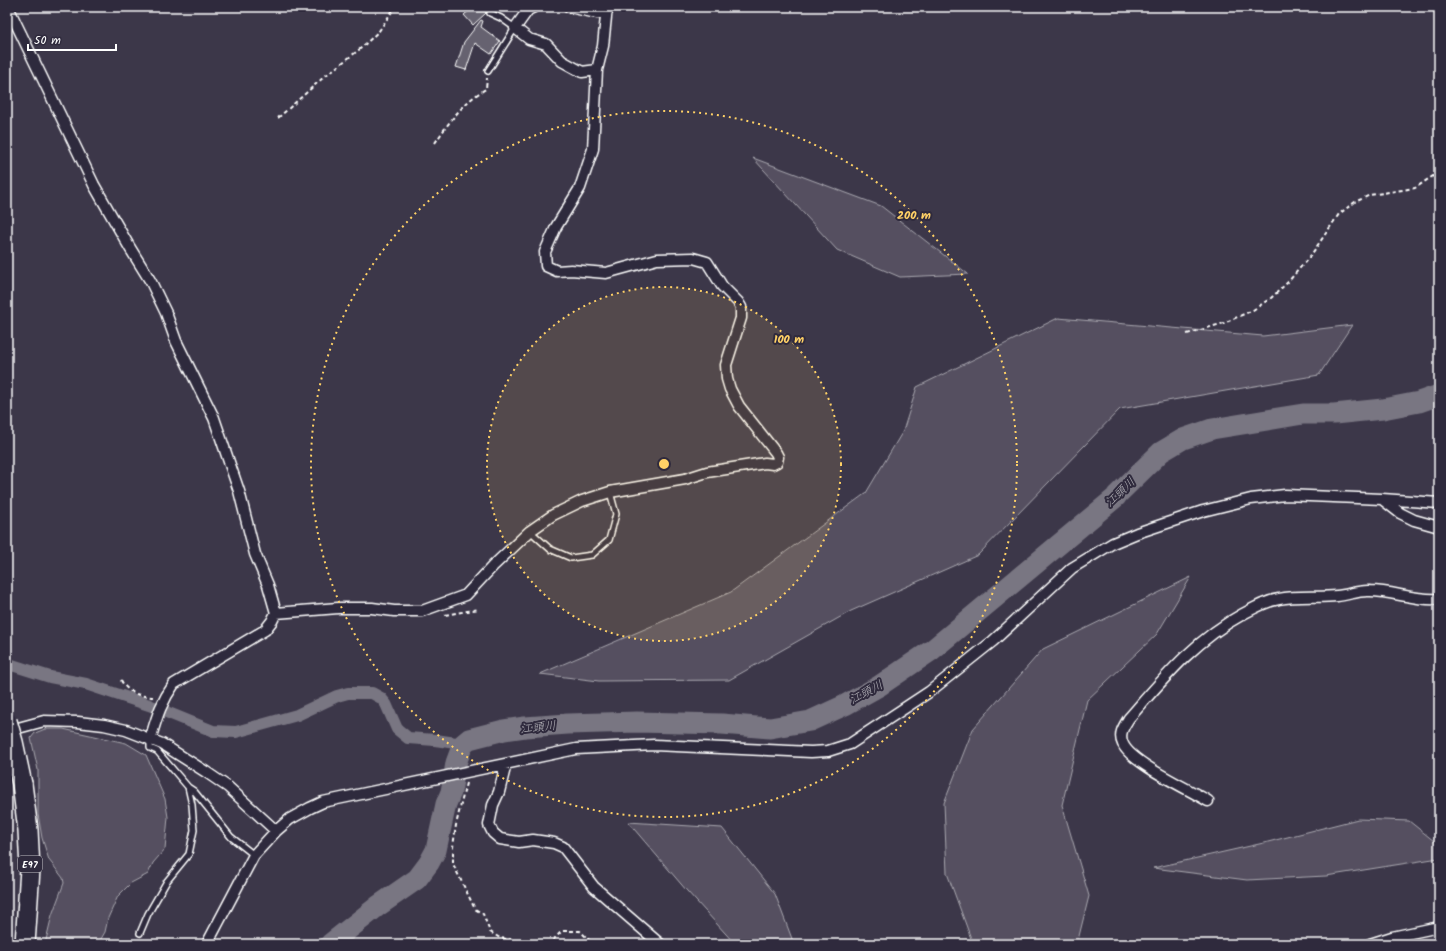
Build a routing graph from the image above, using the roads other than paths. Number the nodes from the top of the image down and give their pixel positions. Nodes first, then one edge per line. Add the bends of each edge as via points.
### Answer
1 (8, 7) edge
2 (534, 7) edge
3 (569, 7) edge
4 (607, 10) edge
5 (490, 13) dead end
6 (515, 28) junction
7 (597, 70) junction
8 (488, 71) road end
9 (610, 492) junction
10 (1382, 499) junction
11 (1439, 503) edge
12 (1439, 527) edge
13 (530, 531) junction
14 (1439, 599) edge
15 (276, 613) junction
16 (7, 721) edge
17 (7, 731) edge
18 (150, 740) junction
19 (506, 764) junction
20 (188, 787) junction
21 (1208, 801) dead end
22 (276, 832) junction
23 (254, 856) junction
24 (1439, 927) edge
25 (140, 932) dead end
26 (25, 944) edge
27 (207, 944) edge
28 (660, 944) edge
29 (1370, 944) edge

1 - 15 street via 94,185 151,282 176,341 214,418 239,492 255,554
2 - 6 street via 528,10
3 - 4 street via 596,13
4 - 7 street
5 - 6 lane
6 - 7 street via 529,39 546,44 562,60 582,72
6 - 8 lane
7 - 9 street via 593,149 580,188 556,227 545,252 546,266 557,271 606,273 657,259 693,258 707,262 722,286 740,307 740,318 726,365 730,389 739,406 778,457 777,462 773,464 707,472 685,479
9 - 13 street via 582,501 553,515
9 - 13 lane via 616,514 609,540 592,555 571,558 550,548
10 - 11 street
10 - 12 street via 1414,520
10 - 19 street via 1286,495 1251,499 1203,511 1113,543 1072,568 994,641 928,692 850,744 828,751 654,745 576,749
13 - 15 street via 466,595 422,611 345,608
14 - 21 street via 1414,599 1369,591 1337,596 1279,599 1262,604 1234,619 1196,646 1129,718 1121,737 1122,743 1132,756
15 - 18 street via 264,630 174,684 161,705
16 - 26 highway, E97, bridge via 22,784 28,830 30,869
17 - 18 street via 44,721 78,722 126,730
18 - 20 lane via 150,748 157,751
18 - 22 street via 162,744 228,787
19 - 22 street via 323,802 290,820
19 - 28 street via 489,825 493,833 500,839 519,842 533,840 563,847 594,887
20 - 23 lane via 231,837
20 - 25 lane via 194,830 188,854 167,881
22 - 23 street
23 - 27 street
24 - 29 street

